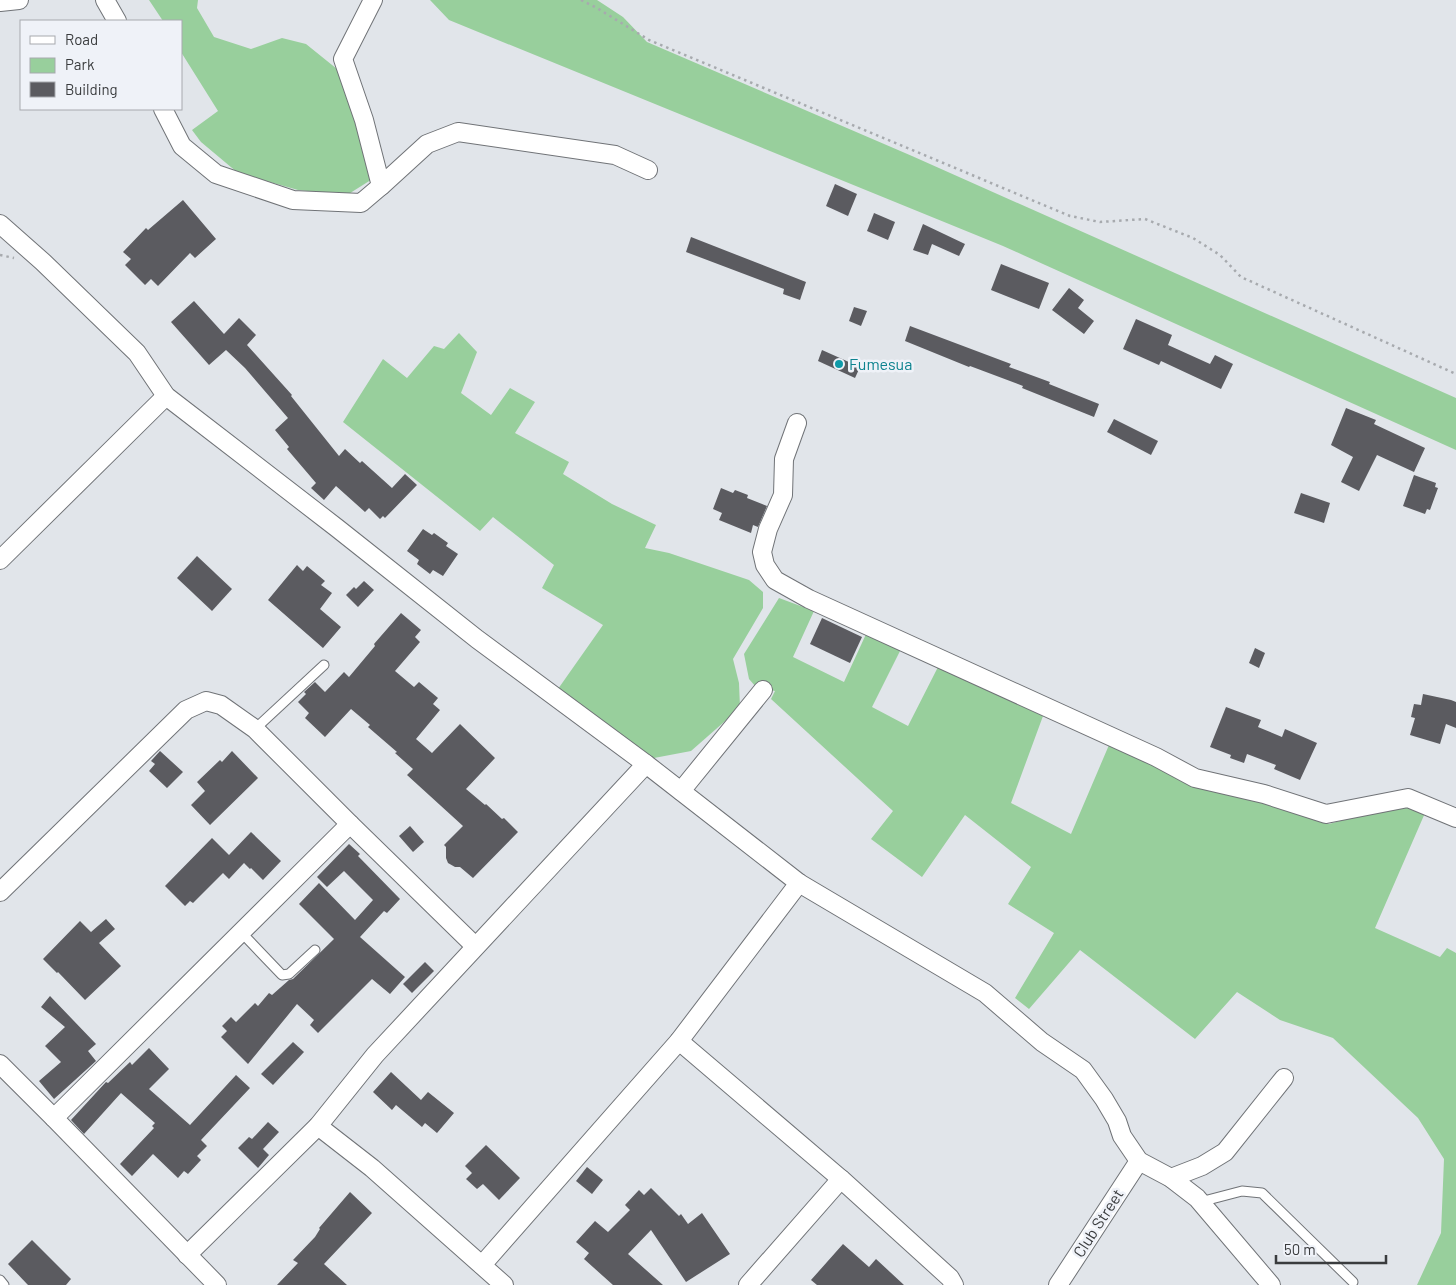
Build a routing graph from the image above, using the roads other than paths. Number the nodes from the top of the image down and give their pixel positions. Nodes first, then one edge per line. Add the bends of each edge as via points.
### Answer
1 (19, 0) edge
2 (106, 0) edge
3 (373, 0) edge
4 (0, 2) edge
5 (116, 20) edge
6 (164, 110) edge
7 (648, 170) dead end
8 (381, 186) junction
9 (0, 224) edge
10 (166, 396) junction
11 (798, 424) dead end
12 (0, 560) edge
13 (324, 665) dead end
14 (763, 690) dead end
15 (255, 729) junction
16 (646, 764) junction
17 (681, 791) junction
18 (1456, 818) edge
19 (350, 824) junction
20 (799, 883) junction
21 (0, 892) edge
22 (240, 931) junction
23 (475, 946) junction
24 (315, 950) dead end
25 (679, 1041) junction
26 (0, 1064) edge
27 (1284, 1078) dead end
28 (54, 1118) junction
29 (318, 1126) junction
30 (1139, 1161) junction
31 (1171, 1178) junction
32 (842, 1179) junction
33 (1200, 1202) junction
34 (187, 1255) junction
35 (482, 1265) junction
36 (0, 1280) edge
37 (1353, 1282) dead end
38 (4, 1285) edge
39 (217, 1285) edge
40 (504, 1285) edge
41 (748, 1285) edge
42 (954, 1285) edge
43 (1058, 1285) edge
44 (1271, 1285) edge

1 - 4 street
2 - 5 street
3 - 8 street via 343,59 364,120
6 - 8 street via 182,146 216,174 293,200 361,203
7 - 8 street via 615,155 458,132 427,144
9 - 10 street via 137,353
10 - 12 street
10 - 16 street via 477,639
11 - 18 street via 784,459 783,496 762,552 765,565 775,580 809,599 1156,757 1195,778 1264,794 1326,814 1408,798
13 - 15 lane
14 - 17 street
15 - 19 street
15 - 21 street via 222,705 206,701 186,710
16 - 17 street
16 - 23 street
17 - 20 street
19 - 22 street
19 - 23 street
20 - 25 street
20 - 30 street via 986,993 1042,1042 1082,1070 1104,1098 1122,1136
22 - 24 lane via 282,974 289,974
22 - 28 street
23 - 29 street via 376,1055
25 - 32 street
25 - 35 street
26 - 28 street
27 - 31 street via 1225,1152 1202,1166
28 - 34 street
29 - 34 street
29 - 35 street via 372,1168
30 - 31 street
30 - 43 street, Club Street
31 - 33 street
32 - 41 street
32 - 42 street
33 - 37 lane via 1242,1191 1262,1193
33 - 44 street
34 - 39 street
35 - 40 street
36 - 38 lane

